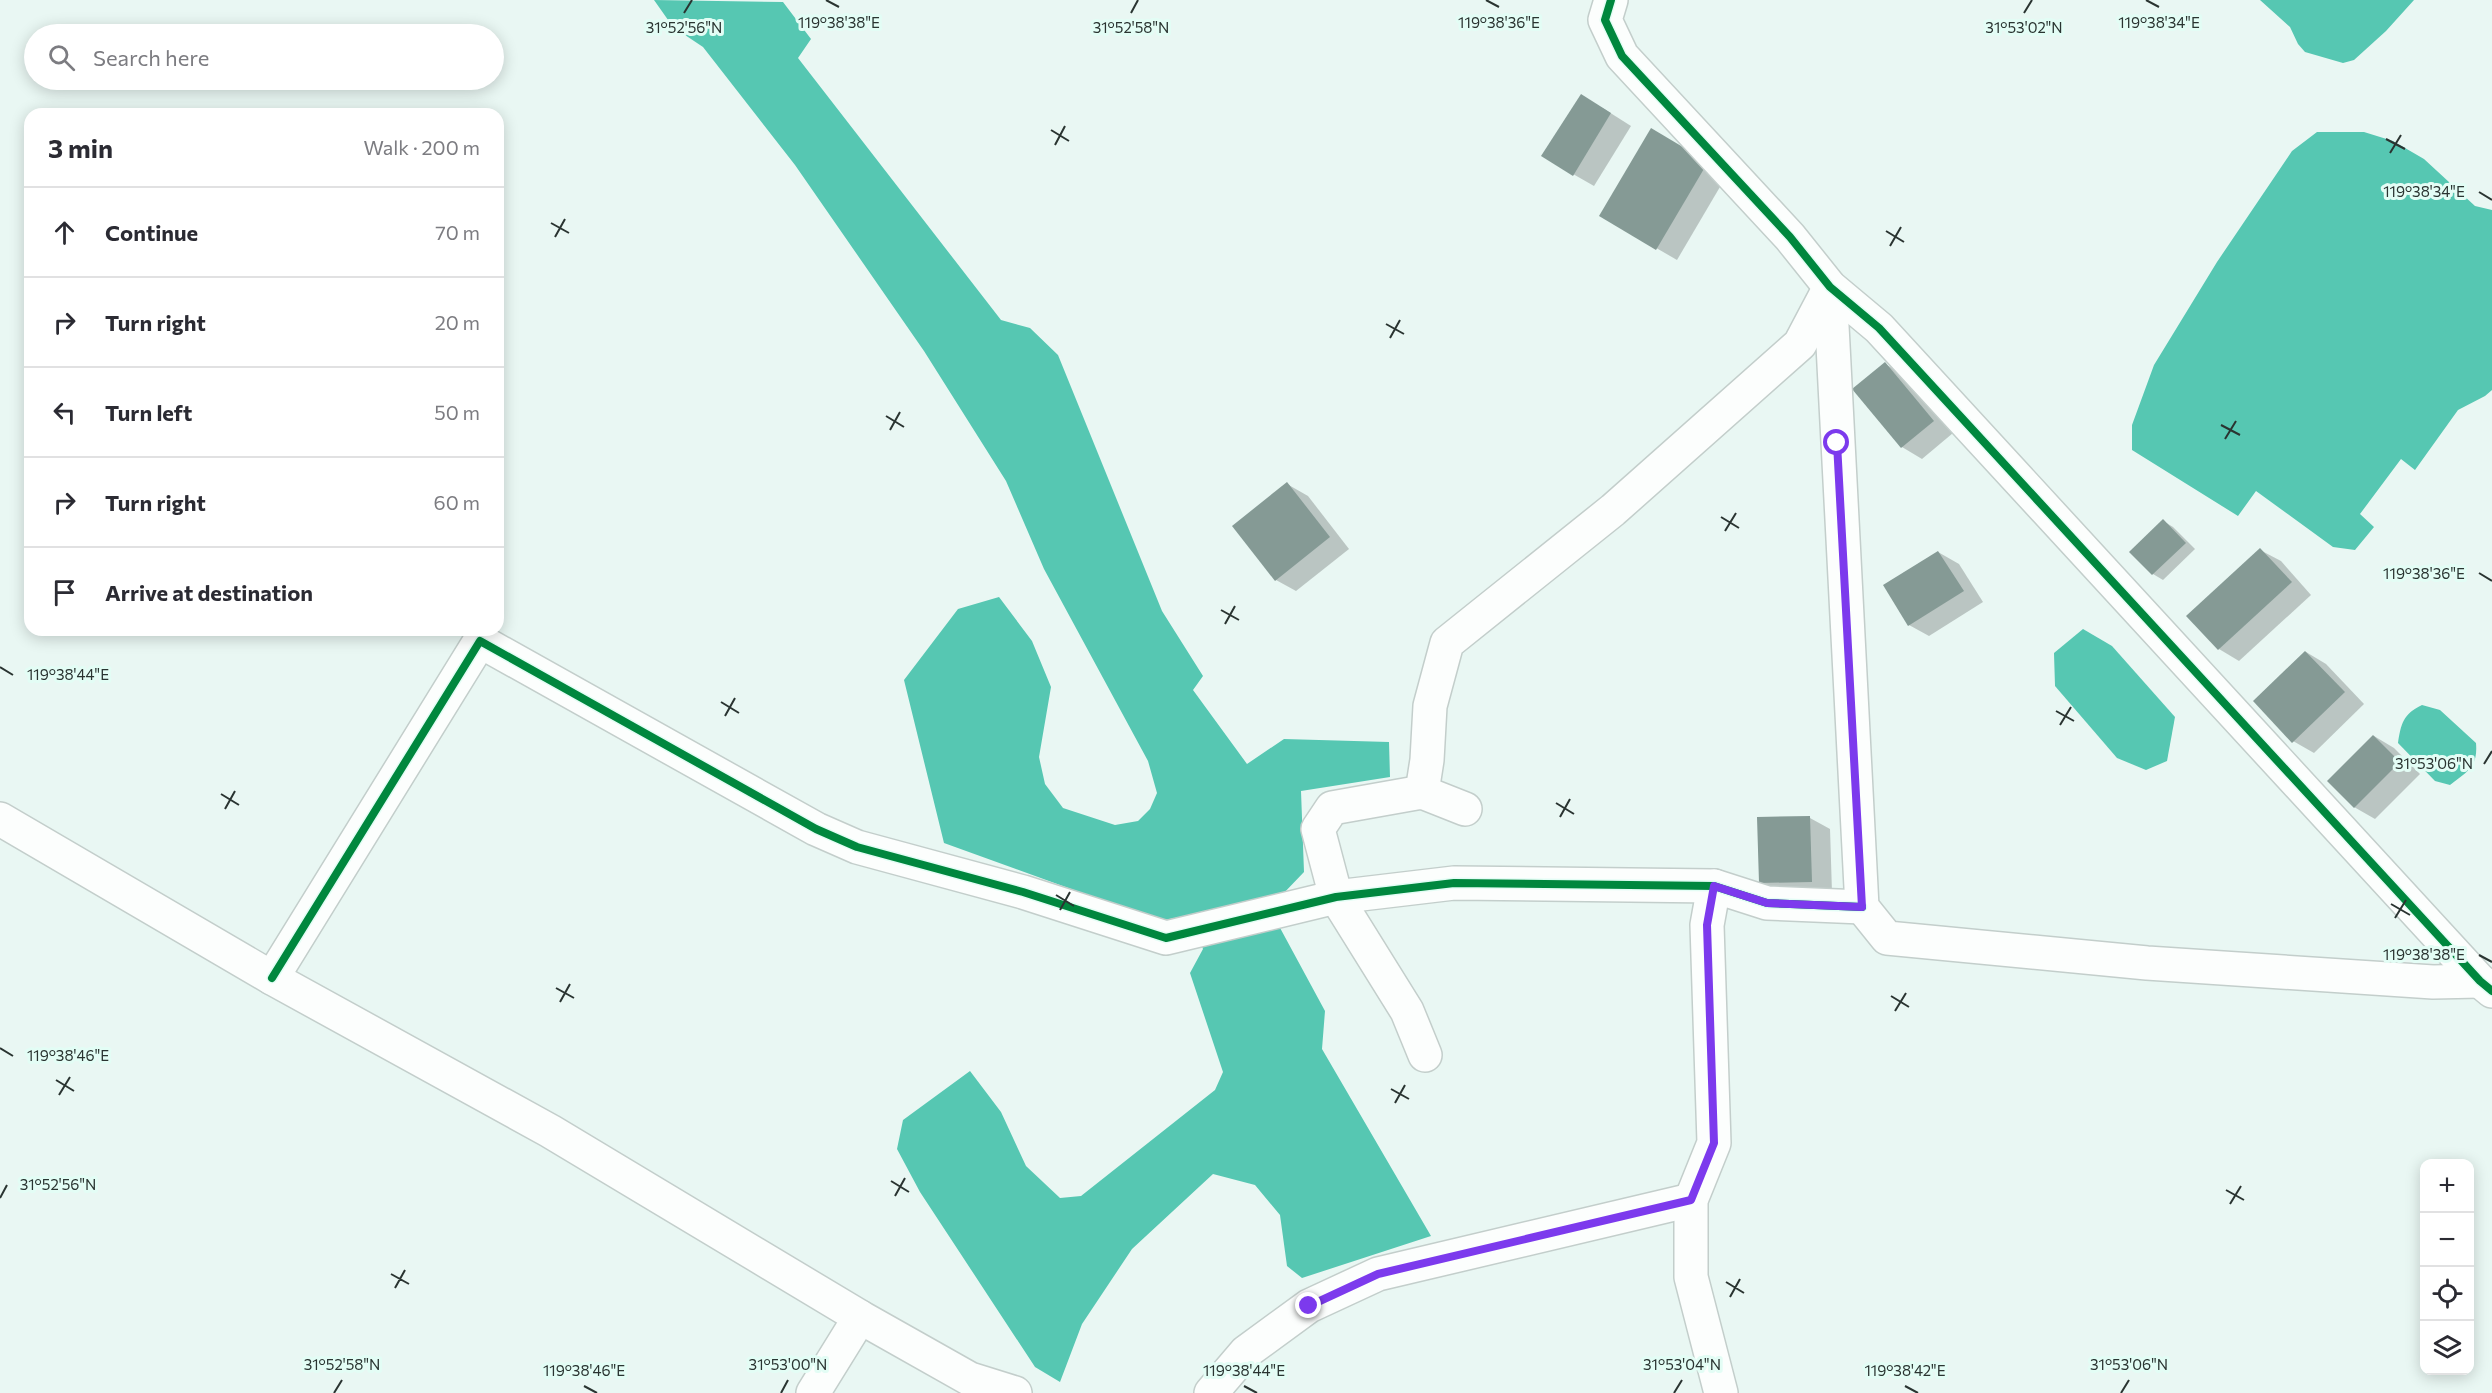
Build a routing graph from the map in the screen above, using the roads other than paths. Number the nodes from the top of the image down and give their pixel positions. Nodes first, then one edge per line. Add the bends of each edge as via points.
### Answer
1 (1611, 0) edge
2 (1830, 287) junction
3 (1422, 792) junction
4 (1465, 809) dead end
5 (0, 819) edge
6 (1714, 886) junction
7 (1336, 897) junction
8 (1862, 907) junction
9 (272, 978) junction
10 (2488, 978) edge
11 (1425, 1055) dead end
12 (1691, 1200) junction
13 (860, 1317) junction
14 (813, 1393) edge
15 (1015, 1393) edge
16 (1211, 1393) edge
17 (1721, 1393) edge

1 - 2 street via 1605,20 1622,56 1790,237
2 - 3 street via 1800,344 1613,510 1448,643 1430,706
2 - 8 street
2 - 10 street via 1879,328
3 - 4 street
3 - 7 street via 1332,808 1318,829
5 - 9 street
6 - 7 street via 1454,883
6 - 8 street via 1767,903
6 - 12 street via 1707,925 1714,1143
7 - 9 street via 1166,938 1023,892 857,847 816,829 480,641
7 - 11 street via 1407,1011
8 - 10 street via 1887,938 2147,963 2433,982
9 - 13 street via 550,1131
12 - 16 street via 1378,1274 1309,1306 1246,1352
12 - 17 street via 1691,1277
13 - 14 street
13 - 15 street via 970,1379

